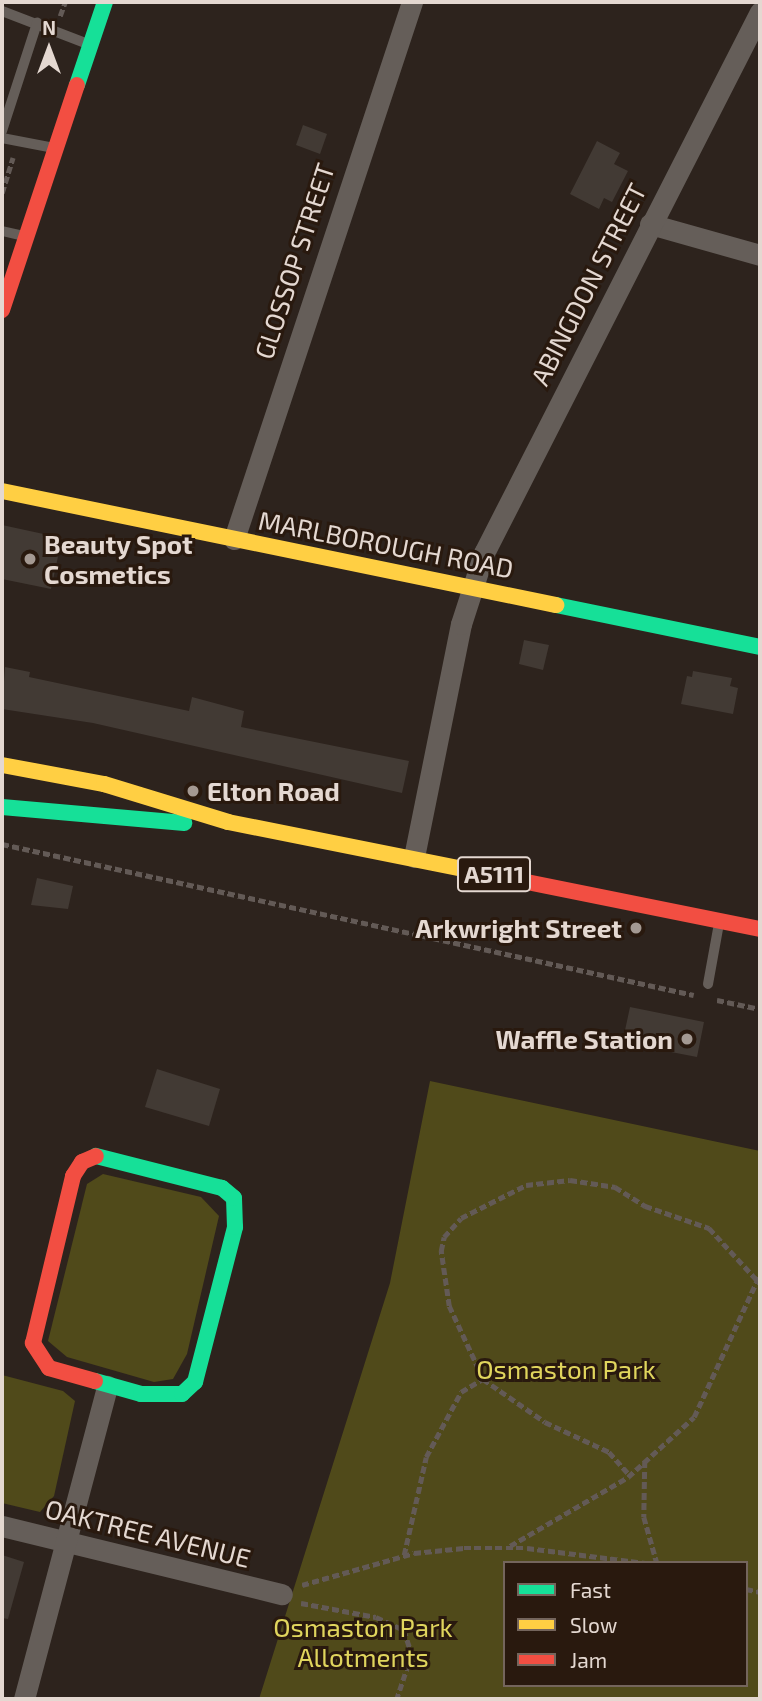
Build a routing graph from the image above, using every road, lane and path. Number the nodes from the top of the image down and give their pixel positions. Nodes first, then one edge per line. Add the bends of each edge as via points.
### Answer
1 (105, 2) edge
2 (412, 2) edge
3 (2, 11) edge
4 (760, 12) edge
5 (37, 23) junction
6 (90, 45) junction
7 (2, 131) edge
8 (2, 138) edge
9 (56, 149) junction
10 (650, 224) junction
11 (2, 231) edge
12 (27, 237) junction
13 (760, 255) edge
14 (2, 310) edge
15 (2, 491) edge
16 (234, 539) junction
17 (472, 585) junction
18 (760, 647) edge
19 (2, 765) edge
20 (2, 807) edge
21 (228, 822) junction
22 (2, 844) edge
23 (414, 857) junction
24 (720, 922) junction
25 (760, 929) edge
26 (708, 984) dead end
27 (760, 1009) edge
28 (758, 1277) edge
29 (482, 1379) junction
30 (107, 1386) junction
31 (645, 1461) junction
32 (630, 1475) junction
33 (2, 1526) edge
34 (65, 1543) junction
35 (507, 1548) junction
36 (404, 1556) junction
37 (627, 1561) edge
38 (656, 1561) edge
39 (282, 1594) junction
40 (24, 1699) edge
41 (397, 1699) edge

1 - 6 main road
2 - 16 street, GLOSSOP STREET
3 - 5 lane
4 - 10 street, ABINGDON STREET
5 - 6 lane
5 - 7 lane
6 - 9 main road
8 - 9 lane
9 - 12 main road
10 - 13 street
10 - 17 street, ABINGDON STREET
11 - 12 lane
12 - 14 main road
15 - 16 main road, MARLBOROUGH ROAD
16 - 17 main road, MARLBOROUGH ROAD
17 - 18 main road, MARLBOROUGH ROAD
17 - 23 street, ABINGDON STREET
19 - 21 main road, A5111 via 104,783
20 - 21 main road, A5111 via 150,823
21 - 23 main road, A5111
22 - 27 path
23 - 24 main road, A5111
24 - 25 main road, A5111
24 - 26 lane
28 - 29 path via 709,1228 645,1206 615,1188 570,1180 526,1185 461,1218 444,1237 444,1290
28 - 31 path via 701,1407
29 - 32 path via 545,1422 609,1452
29 - 36 path via 461,1392 426,1457
30 - 30 main road via 49,1368 33,1336 72,1176 82,1162 96,1156 222,1188 234,1198 238,1213 195,1382 182,1394 164,1397
30 - 34 street
31 - 32 path
31 - 38 path via 644,1517
32 - 35 path
33 - 34 street, OAKTREE AVENUE
34 - 39 street, OAKTREE AVENUE
34 - 40 street
35 - 36 path
35 - 37 path
36 - 39 path
39 - 41 path via 286,1600 376,1617 404,1630 412,1654

